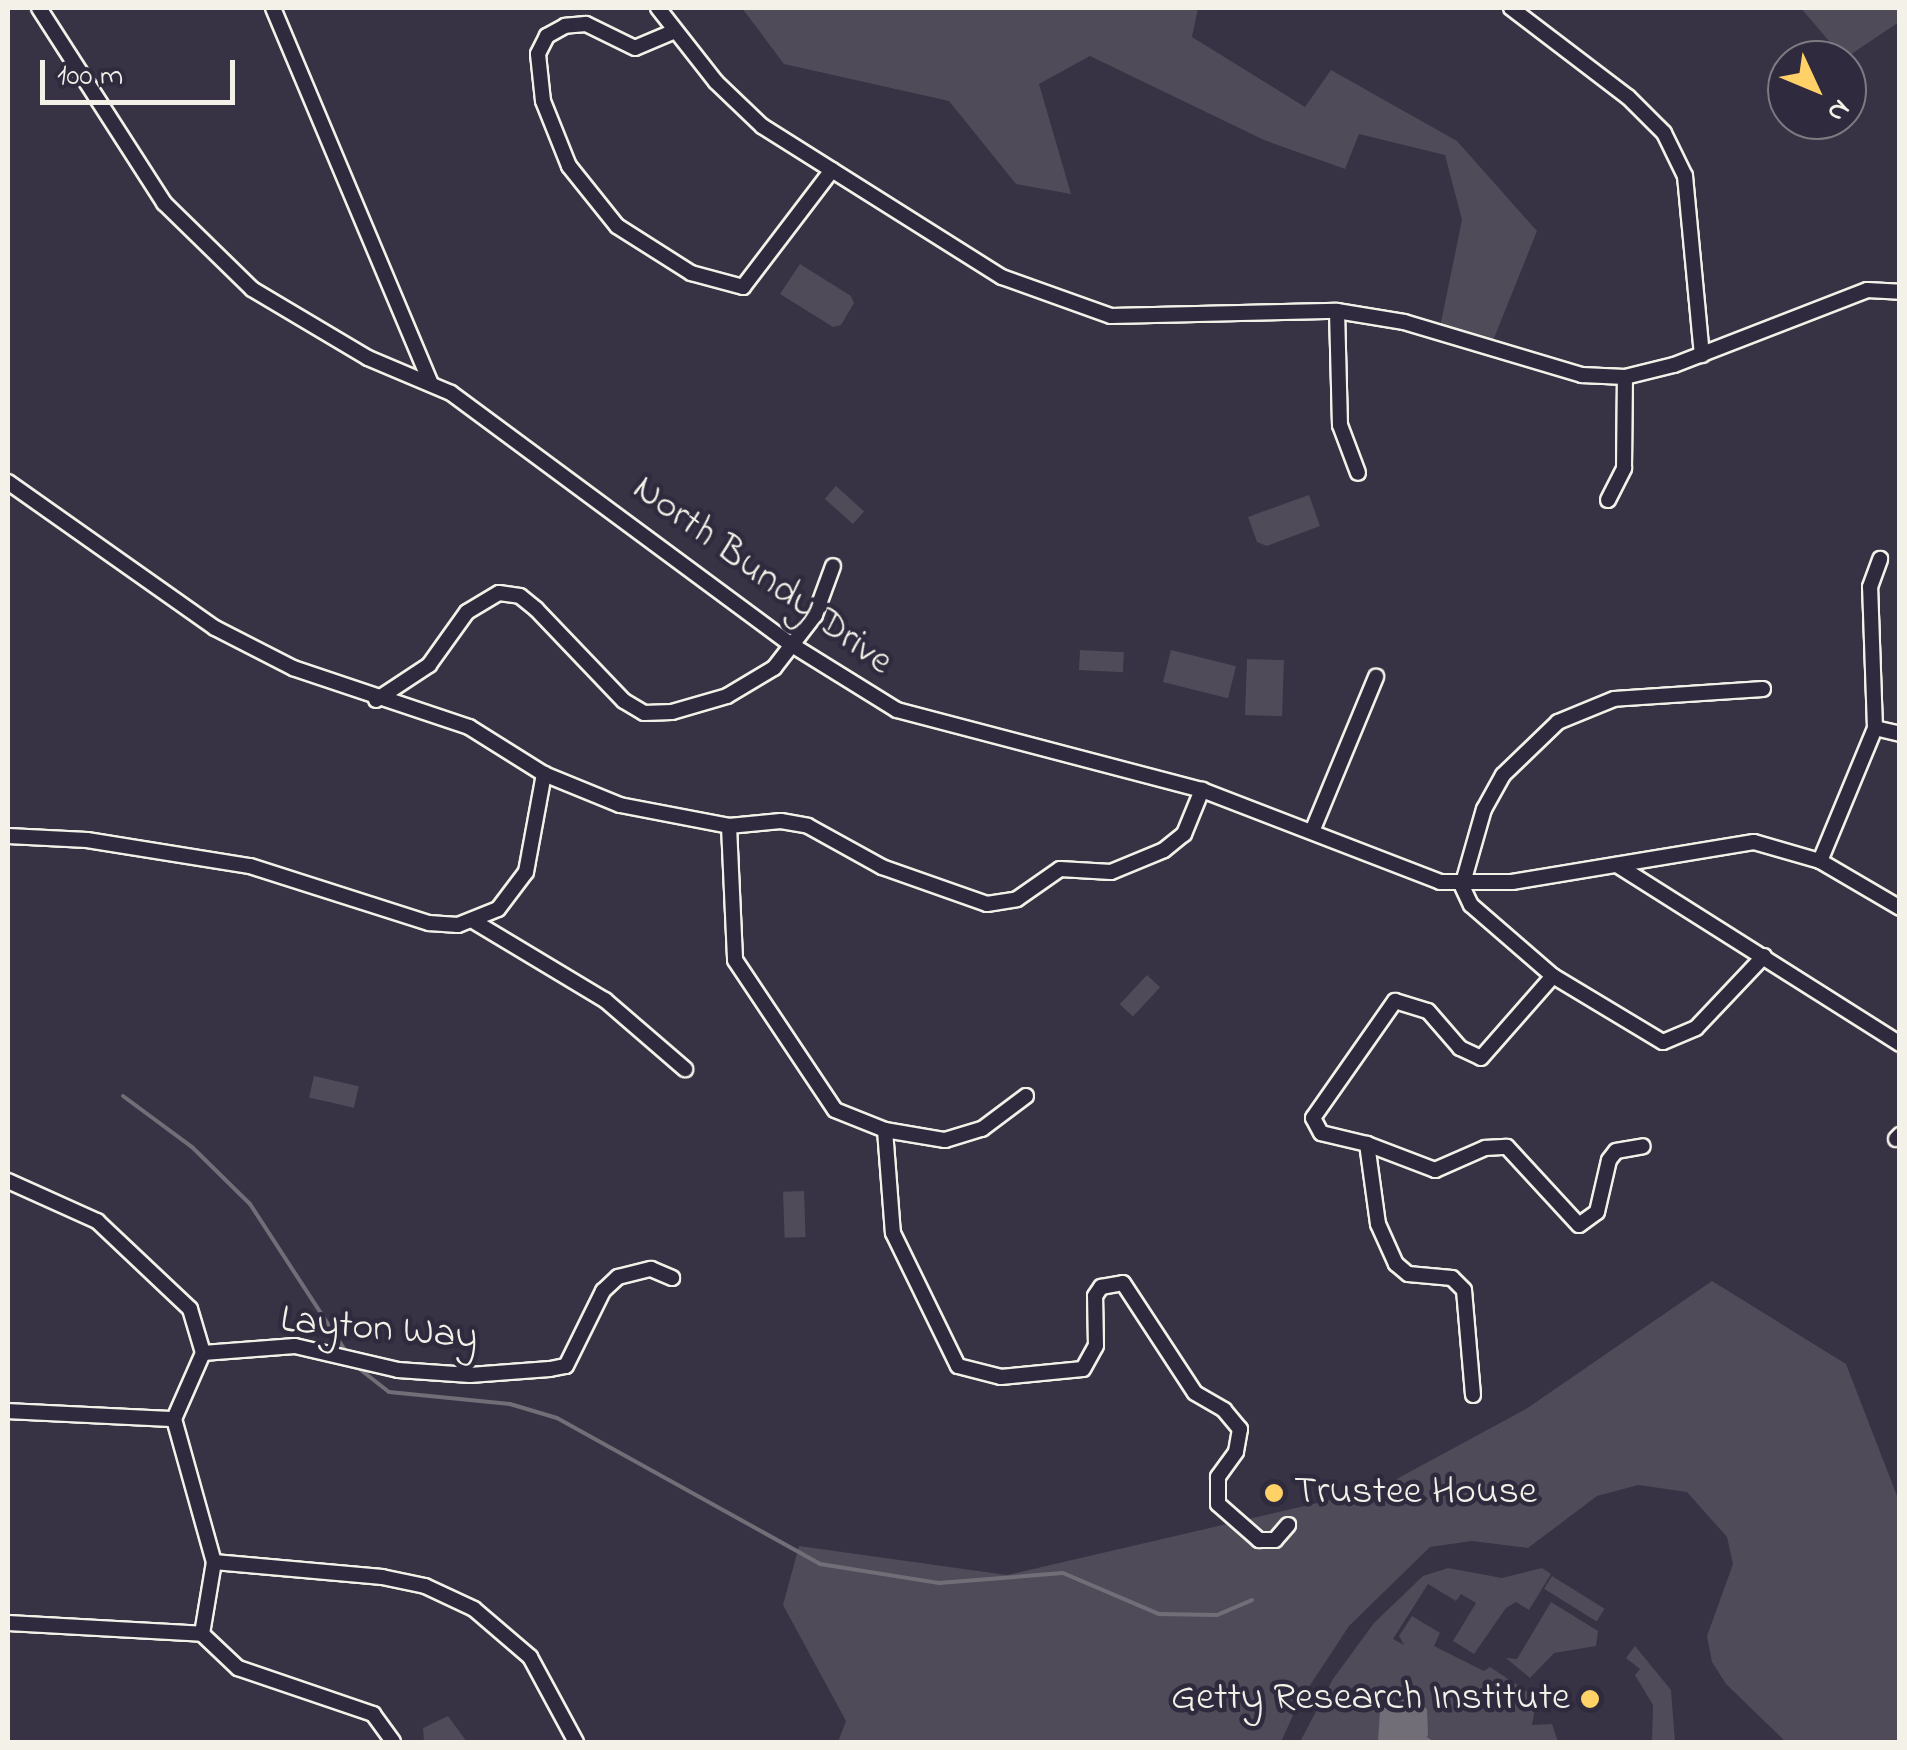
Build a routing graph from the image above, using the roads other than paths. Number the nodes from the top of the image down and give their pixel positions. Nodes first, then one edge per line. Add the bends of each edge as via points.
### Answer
1 (39, 8) edge
2 (273, 8) edge
3 (658, 8) edge
4 (1511, 8) edge
5 (676, 31) junction
6 (832, 170) junction
7 (1900, 292) edge
8 (1338, 311) junction
9 (1702, 354) junction
10 (1624, 376) junction
11 (431, 384) junction
12 (1358, 474) dead end
13 (8, 482) edge
14 (1608, 500) dead end
15 (1880, 559) dead end
16 (833, 566) dead end
17 (792, 645) junction
18 (1376, 677) dead end
19 (1763, 689) dead end
20 (376, 700) junction
21 (1876, 728) junction
22 (1900, 734) edge
23 (544, 774) junction
24 (1202, 790) junction
25 (729, 826) junction
26 (1313, 829) junction
27 (8, 836) edge
28 (1820, 861) junction
29 (1617, 865) junction
30 (1462, 886) junction
31 (1900, 908) edge
32 (475, 922) junction
33 (1764, 956) junction
34 (1552, 976) junction
35 (1900, 1044) edge
36 (685, 1069) dead end
37 (1026, 1096) dead end
38 (885, 1130) junction
39 (1368, 1144) junction
40 (1643, 1146) dead end
41 (8, 1181) edge
42 (672, 1278) dead end
43 (204, 1353) junction
44 (1473, 1395) dead end
45 (8, 1411) edge
46 (174, 1419) junction
47 (1288, 1525) dead end
48 (214, 1562) junction
49 (8, 1623) edge
50 (202, 1634) junction
51 (393, 1742) edge
52 (576, 1742) edge

1 - 11 street, North Bundy Drive via 164,203 239,276 295,318
2 - 11 street
3 - 5 street
4 - 9 street via 1628,97 1664,133 1685,176
5 - 6 street via 762,126
5 - 6 street via 635,48 586,24 566,26 547,36 538,54 542,100 569,166 617,226 692,273 743,287
6 - 8 street via 1002,277 1111,316
7 - 9 street via 1867,290
8 - 10 street via 1404,322 1582,375
8 - 12 street via 1340,425
9 - 10 street
10 - 14 street via 1624,468
11 - 17 street, North Bundy Drive via 679,556
13 - 20 street via 216,628
15 - 21 street via 1870,587
16 - 17 street via 815,615
17 - 20 street via 774,668 740,690 672,712 644,713 593,674 536,609 520,596 500,593 467,612 429,665
17 - 24 street, North Bundy Drive via 897,710
18 - 26 street
19 - 30 street via 1614,699 1558,722 1503,775 1484,809
20 - 23 street via 470,727
21 - 22 street
21 - 28 street
23 - 25 street via 620,805
23 - 32 street via 526,872 498,909
24 - 25 street via 1184,834 1164,850 1112,872 1060,869 1004,904 882,867 808,826
24 - 26 street, North Bundy Drive
25 - 38 street via 732,936 746,984 796,1048 822,1097 854,1120
26 - 30 street, North Bundy Drive
27 - 32 street via 160,849 308,882 429,923
28 - 29 street, North Bundy Drive via 1754,842 1692,847
28 - 31 street, North Bundy Drive
29 - 30 street, North Bundy Drive
29 - 33 street
30 - 34 street via 1471,906
32 - 36 street via 605,1000
33 - 34 street via 1696,1028 1663,1042
33 - 35 street
34 - 39 street via 1481,1058 1460,1048 1428,1011 1408,1002 1386,1006 1342,1082 1315,1110 1315,1126 1328,1136
37 - 38 street via 1004,1117 957,1139
38 - 47 street via 893,1233 958,1366 1001,1376 1083,1368 1096,1346 1095,1296 1101,1287 1123,1282 1195,1393 1240,1430 1236,1452 1218,1477 1218,1504 1259,1540 1275,1540
39 - 40 street via 1435,1170 1485,1148 1507,1147 1580,1225 1597,1212 1616,1151
39 - 44 street via 1378,1224 1396,1264 1408,1274 1452,1278 1464,1290
41 - 43 street via 64,1202 110,1234 190,1309
42 - 43 street, Layton Way via 651,1269 618,1277 603,1291 566,1366 550,1370 398,1370 294,1346
43 - 46 street
45 - 46 street
46 - 48 street
48 - 50 street
48 - 52 street via 382,1577 425,1586 474,1609 530,1658
49 - 50 street
50 - 51 street via 238,1668 352,1702 373,1714

